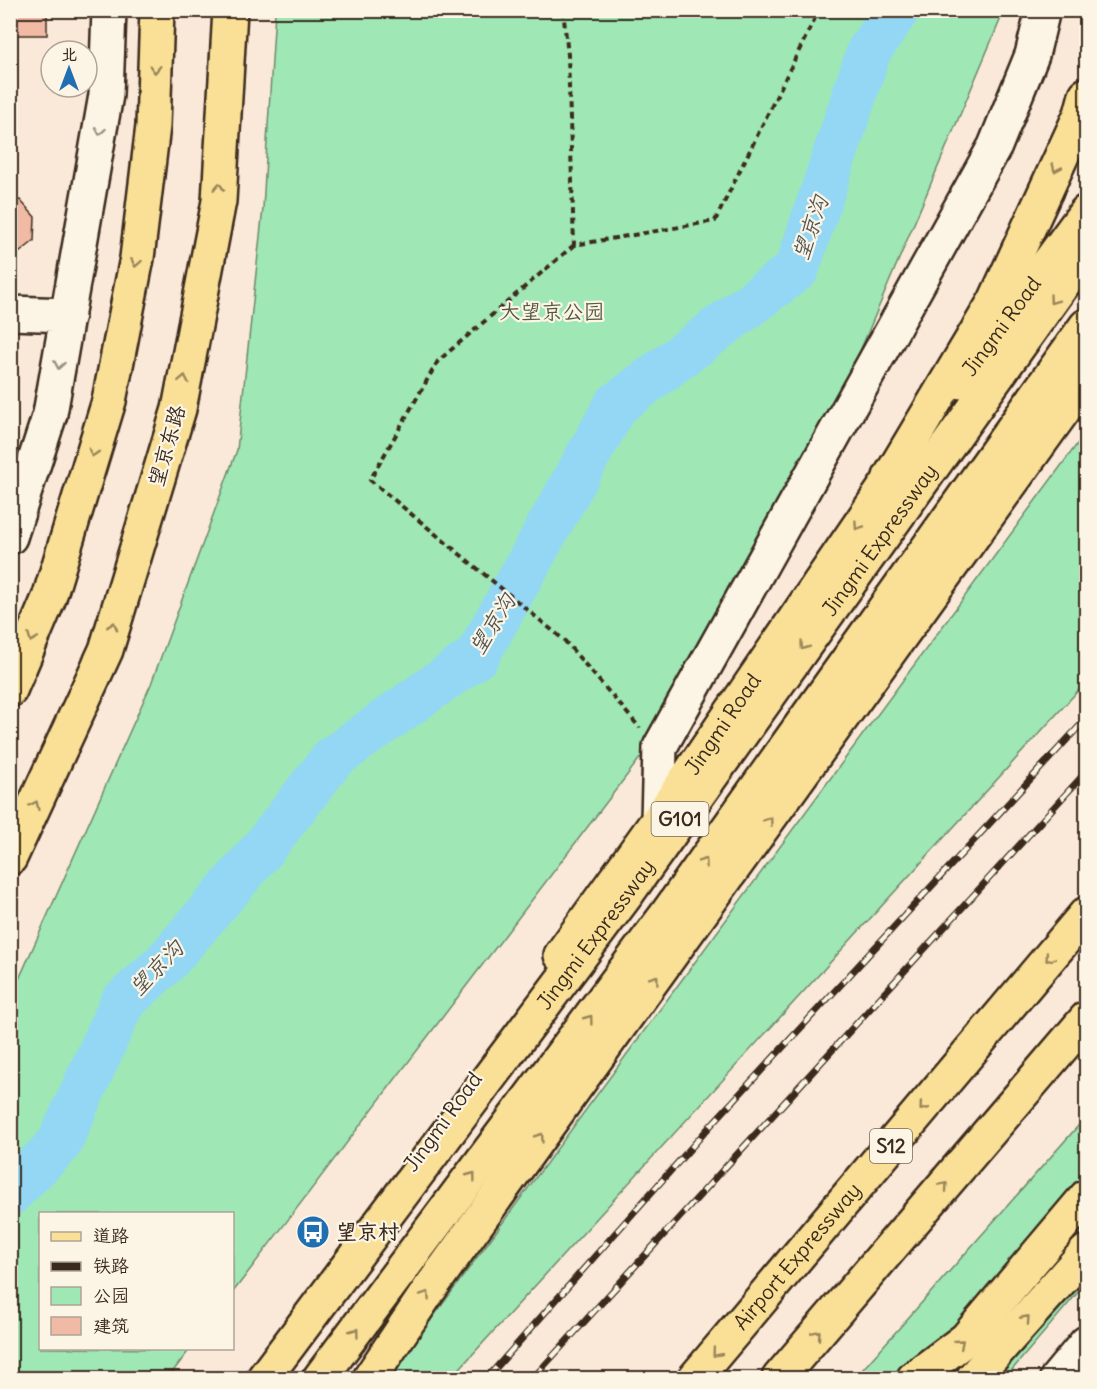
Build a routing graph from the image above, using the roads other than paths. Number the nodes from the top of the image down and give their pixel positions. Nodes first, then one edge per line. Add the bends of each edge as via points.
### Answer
1 (108, 10) edge
2 (130, 10) edge
3 (157, 10) edge
4 (230, 10) edge
5 (1043, 10) edge
6 (106, 95) junction
7 (1086, 95) edge
8 (1086, 212) edge
9 (1086, 252) edge
10 (10, 313) edge
11 (68, 315) junction
12 (1086, 326) edge
13 (1086, 379) edge
14 (890, 477) junction
15 (10, 537) edge
16 (10, 690) edge
17 (658, 820) junction
18 (10, 858) edge
19 (1086, 914) edge
20 (1086, 1019) edge
21 (1086, 1197) edge
22 (1086, 1252) edge
23 (1086, 1343) edge
24 (248, 1378) edge
25 (264, 1378) edge
26 (320, 1378) edge
27 (370, 1378) edge
28 (694, 1378) edge
29 (779, 1378) edge
30 (914, 1378) edge
31 (973, 1378) edge
32 (1057, 1378) edge

1 - 6 street
2 - 6 street
3 -> 16 main road via 153,126 138,258 109,401 49,598
18 -> 4 main road, 望京东路 via 106,650 178,409 219,201
5 - 17 street via 1032,55 995,146 660,747
6 -> 11 street
7 -> 14 main road via 1081,114 995,301
8 - 14 main road, Jingmi Road / G101
9 -> 25 main road, Jingmi Expressway / G101 via 629,891
10 - 11 street
11 -> 15 street via 50,414
26 -> 12 main road, Jingmi Expressway / G101 via 664,918
27 -> 13 main road via 429,1290
14 -> 17 main road, Jingmi Road / G101
17 - 24 main road, Jingmi Road / G101 via 352,1248
19 -> 28 main road, Airport Expressway / S12
29 -> 20 main road
30 -> 21 main road via 966,1339
31 -> 22 main road
23 - 32 street

